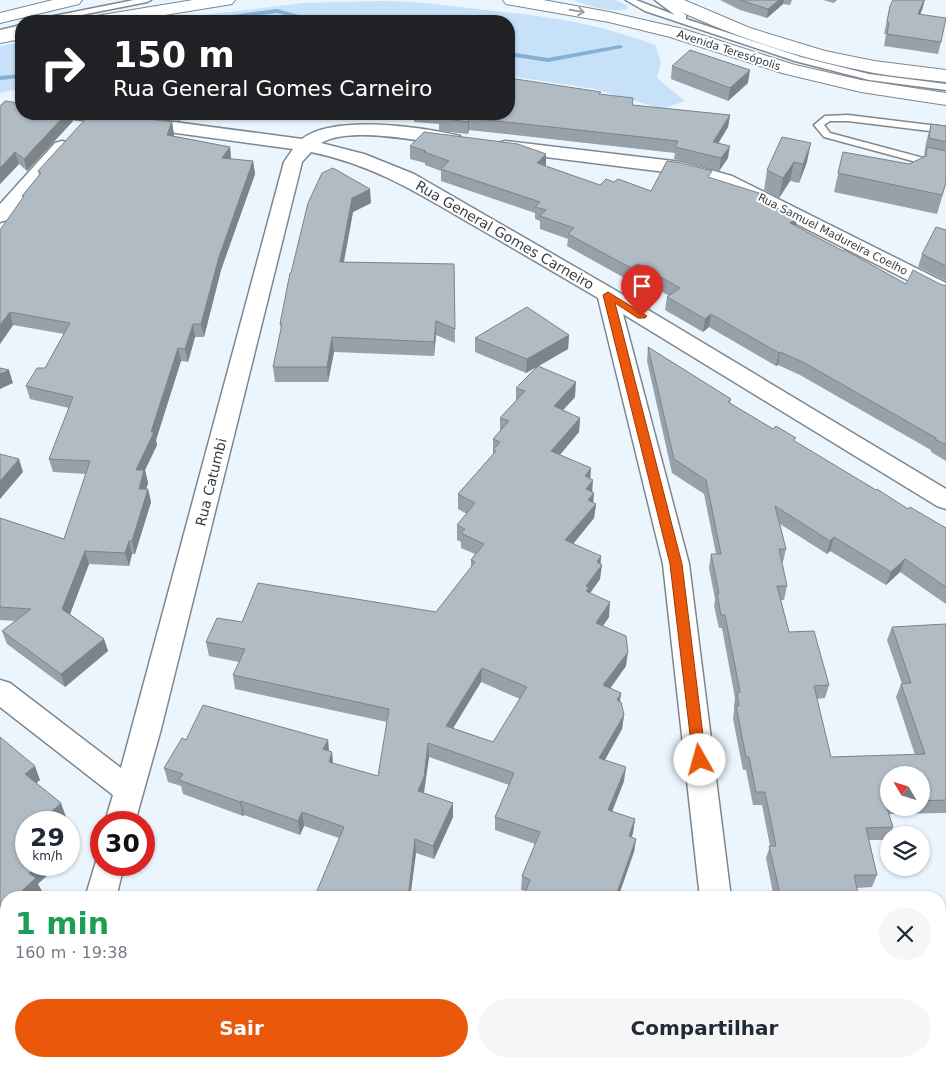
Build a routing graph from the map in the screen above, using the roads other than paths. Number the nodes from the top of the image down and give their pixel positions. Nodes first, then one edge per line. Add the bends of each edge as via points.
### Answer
1 (147, 0) edge
2 (226, 0) edge
3 (512, 0) edge
4 (630, 0) edge
5 (659, 0) edge
6 (670, 0) edge
7 (72, 8) edge
8 (55, 15) edge
9 (59, 15) edge
10 (133, 15) edge
11 (0, 18) edge
12 (693, 25) junction
13 (15, 27) edge
14 (15, 28) edge
15 (0, 29) edge
16 (0, 33) edge
17 (15, 35) edge
18 (0, 37) edge
19 (946, 76) edge
20 (946, 87) edge
21 (946, 99) edge
22 (78, 120) edge
23 (119, 120) edge
24 (946, 130) edge
25 (470, 142) edge
26 (306, 145) junction
27 (490, 145) edge
28 (946, 167) edge
29 (0, 216) edge
30 (946, 291) edge
31 (608, 295) junction
32 (946, 500) edge
33 (0, 691) edge
34 (129, 792) junction
35 (123, 811) edge
36 (106, 876) edge
37 (102, 891) edge
38 (715, 891) edge

1 - 7 lane
2 - 10 main road
3 -> 21 main road, Avenida Teresópolis via 610,16 788,69 861,86
4 - 12 lane
5 - 12 lane
6 - 19 main road, Avenida Teresópolis via 755,35 804,50 874,67
7 - 8 lane
7 - 9 lane
7 - 11 main road via 42,9
12 - 20 lane via 798,59 869,77
13 - 15 lane
14 - 16 lane
17 - 18 main road
22 - 29 street
23 - 26 street, Rua General Gomes Carneiro
24 - 28 lane via 848,118 828,118 819,125 827,135
25 - 26 street via 354,130 326,134
26 - 31 street, Rua General Gomes Carneiro via 373,162 407,178
26 - 34 street, Rua Catumbi via 293,162
27 - 30 street, Rua Samuel Madureira Coelho via 682,168 725,180
31 - 32 street, Rua General Gomes Carneiro
31 - 38 street via 676,564
33 - 34 street
34 - 35 street, Rua Catumbi
36 - 37 street

